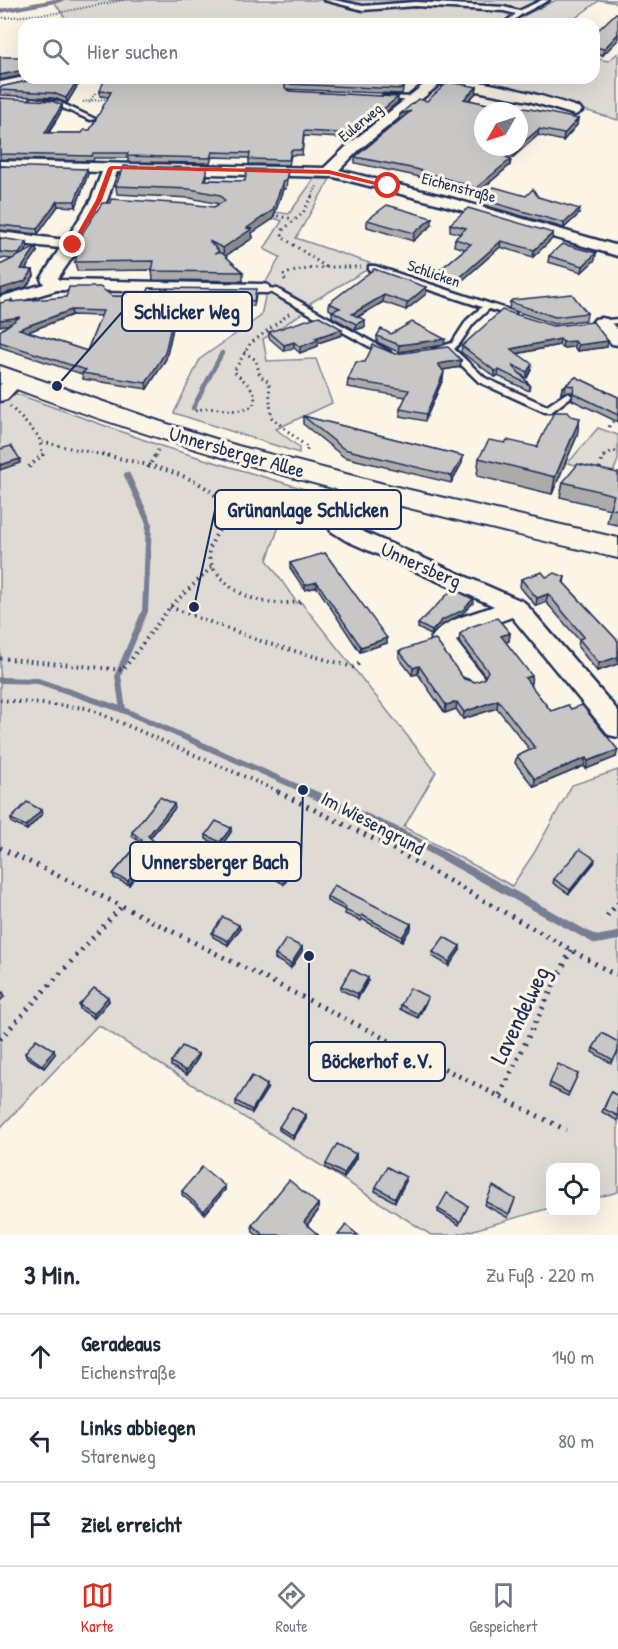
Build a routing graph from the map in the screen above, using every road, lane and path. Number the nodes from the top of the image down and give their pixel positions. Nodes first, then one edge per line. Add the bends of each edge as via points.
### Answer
1 (123, 0) edge
2 (331, 0) edge
3 (546, 0) edge
4 (520, 13) junction
5 (0, 18) edge
6 (514, 18) edge
7 (18, 82) edge
8 (432, 84) edge
9 (463, 84) edge
10 (0, 86) edge
11 (109, 91) edge
12 (95, 94) dead end
13 (376, 96) edge
14 (116, 97) edge
15 (106, 99) junction
16 (415, 99) junction
17 (28, 100) edge
18 (89, 102) junction
19 (116, 102) edge
20 (64, 106) junction
21 (575, 111) dead end
22 (92, 119) dead end
23 (0, 165) edge
24 (111, 168) junction
25 (325, 176) junction
26 (265, 213) edge
27 (294, 220) junction
28 (0, 237) edge
29 (73, 245) junction
30 (618, 251) edge
31 (326, 267) junction
32 (372, 268) joint
33 (283, 275) dead end
34 (55, 285) junction
35 (262, 289) joint
36 (0, 302) edge
37 (487, 306) junction
38 (520, 317) edge
39 (280, 320) dead end
40 (604, 322) edge
41 (618, 340) edge
42 (450, 349) junction
43 (244, 352) junction
44 (429, 352) edge
45 (397, 357) edge
46 (5, 387) edge
47 (568, 396) edge
48 (195, 411) dead end
49 (618, 414) edge
50 (609, 427) dead end
51 (42, 442) junction
52 (158, 450) dead end
53 (618, 452) edge
54 (303, 457) dead end
55 (29, 467) dead end
56 (148, 468) junction
57 (598, 478) edge
58 (353, 485) junction
59 (618, 548) edge
60 (213, 566) junction
61 (304, 601) dead end
62 (170, 607) junction
63 (516, 607) junction
64 (0, 658) edge
65 (360, 663) dead end
66 (472, 679) edge
67 (0, 700) edge
68 (618, 728) edge
69 (0, 848) edge
70 (618, 903) edge
71 (122, 906) junction
72 (607, 916) dead end
73 (571, 950) junction
74 (618, 974) edge
75 (0, 1039) edge
76 (500, 1095) junction
77 (566, 1130) dead end

1 - 5 path via 51,14
2 - 4 lane via 327,0 363,8 410,4
3 - 4 lane
4 - 6 lane
7 - 10 street
8 - 16 street, Eulerweg
9 - 21 street, Eulerweg via 531,97
11 - 15 path
12 - 18 path
13 - 16 lane, Eulerweg
14 - 15 path
15 - 18 path
16 - 25 street, Eulerweg via 354,147
17 - 20 lane
18 - 19 path
18 - 20 path
20 - 22 lane
23 - 24 street, Eichenstraße
24 - 25 street, Eichenstraße
24 - 29 street via 104,201
25 - 27 path via 303,213
25 - 30 street, Eichenstraße via 409,191
26 - 27 path
27 - 31 path via 283,230 282,237
28 - 29 street
29 - 34 street via 49,279
31 - 32 path
31 - 33 path
32 - 37 lane, Schlicken
34 - 35 street
34 - 36 street
35 - 45 lane via 274,291
37 - 38 lane, Schlicken
37 - 42 lane
39 - 43 path
40 - 41 street
42 - 44 lane
42 - 47 lane via 482,380 548,410
43 - 48 path via 234,371 254,391 254,406 236,413 207,406
43 - 54 path via 256,360 260,376 269,382 271,417 308,447
46 - 51 path
46 - 58 main road, Unnersberger Allee
49 - 50 path
51 - 55 path via 43,456
51 - 56 path
52 - 56 path
53 - 57 path via 603,457
56 - 60 path via 188,478 220,501 228,517 209,551
58 - 59 main road, Unnersberger Allee
58 - 63 street, Unnersberg via 333,516 338,526
60 - 61 path via 231,587 252,598 288,605
60 - 62 path
62 - 64 path via 123,670
62 - 65 path via 279,647 353,667
63 - 66 street via 460,627 442,639
63 - 68 street, Unnersberg
67 - 73 path, Im Wiesengrund via 87,708 299,801 384,844
69 - 71 path
70 - 72 path
71 - 75 path
71 - 76 path
73 - 74 path, Im Wiesengrund
73 - 76 path, Lavendelweg
76 - 77 path

